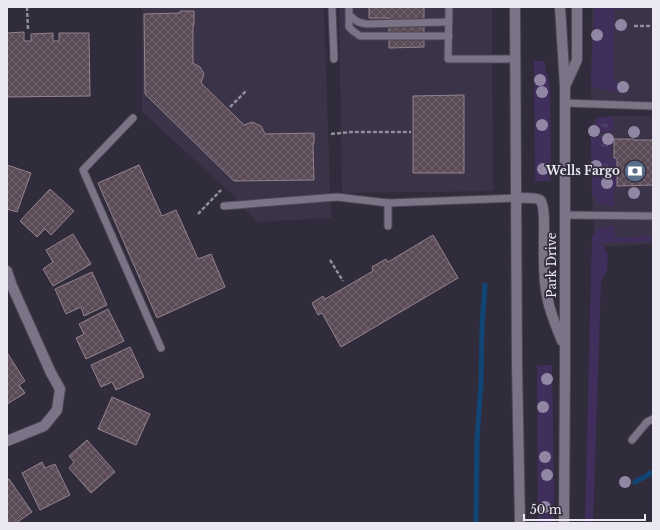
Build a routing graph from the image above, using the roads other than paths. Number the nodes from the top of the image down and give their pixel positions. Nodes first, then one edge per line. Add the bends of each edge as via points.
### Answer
1 (332, 7) edge
2 (350, 7) edge
3 (449, 7) edge
4 (515, 7) edge
5 (560, 7) edge
6 (577, 7) edge
7 (349, 15) junction
8 (449, 22) junction
9 (449, 36) junction
10 (334, 59) dead end
11 (515, 59) junction
12 (565, 86) junction
13 (565, 103) junction
14 (653, 106) edge
15 (133, 118) dead end
16 (516, 198) junction
17 (388, 203) junction
18 (224, 206) dead end
19 (565, 215) junction
20 (653, 216) edge
21 (388, 226) dead end
22 (7, 271) edge
23 (161, 348) dead end
24 (565, 349) junction
25 (653, 419) edge
26 (632, 440) dead end
27 (7, 441) edge
28 (520, 523) edge
29 (564, 523) edge

1 - 10 lane
2 - 7 lane
3 - 8 lane
4 - 11 main road
5 - 12 main road, Park Drive
6 - 12 main road via 577,60
7 - 8 lane via 366,24
7 - 9 lane via 349,27 360,36
8 - 9 lane
9 - 11 lane via 448,59
11 - 16 main road
12 - 13 main road, Park Drive
13 - 14 lane
13 - 19 main road, Park Drive
15 - 23 lane via 83,170
16 - 17 lane
16 - 24 main road via 536,198 542,203 548,301
16 - 28 main road
17 - 18 lane via 337,196
17 - 21 lane
19 - 20 lane
19 - 24 main road, Park Drive
22 - 27 main road via 60,389 57,410 44,426
24 - 29 main road, Park Drive
25 - 26 lane via 647,422

